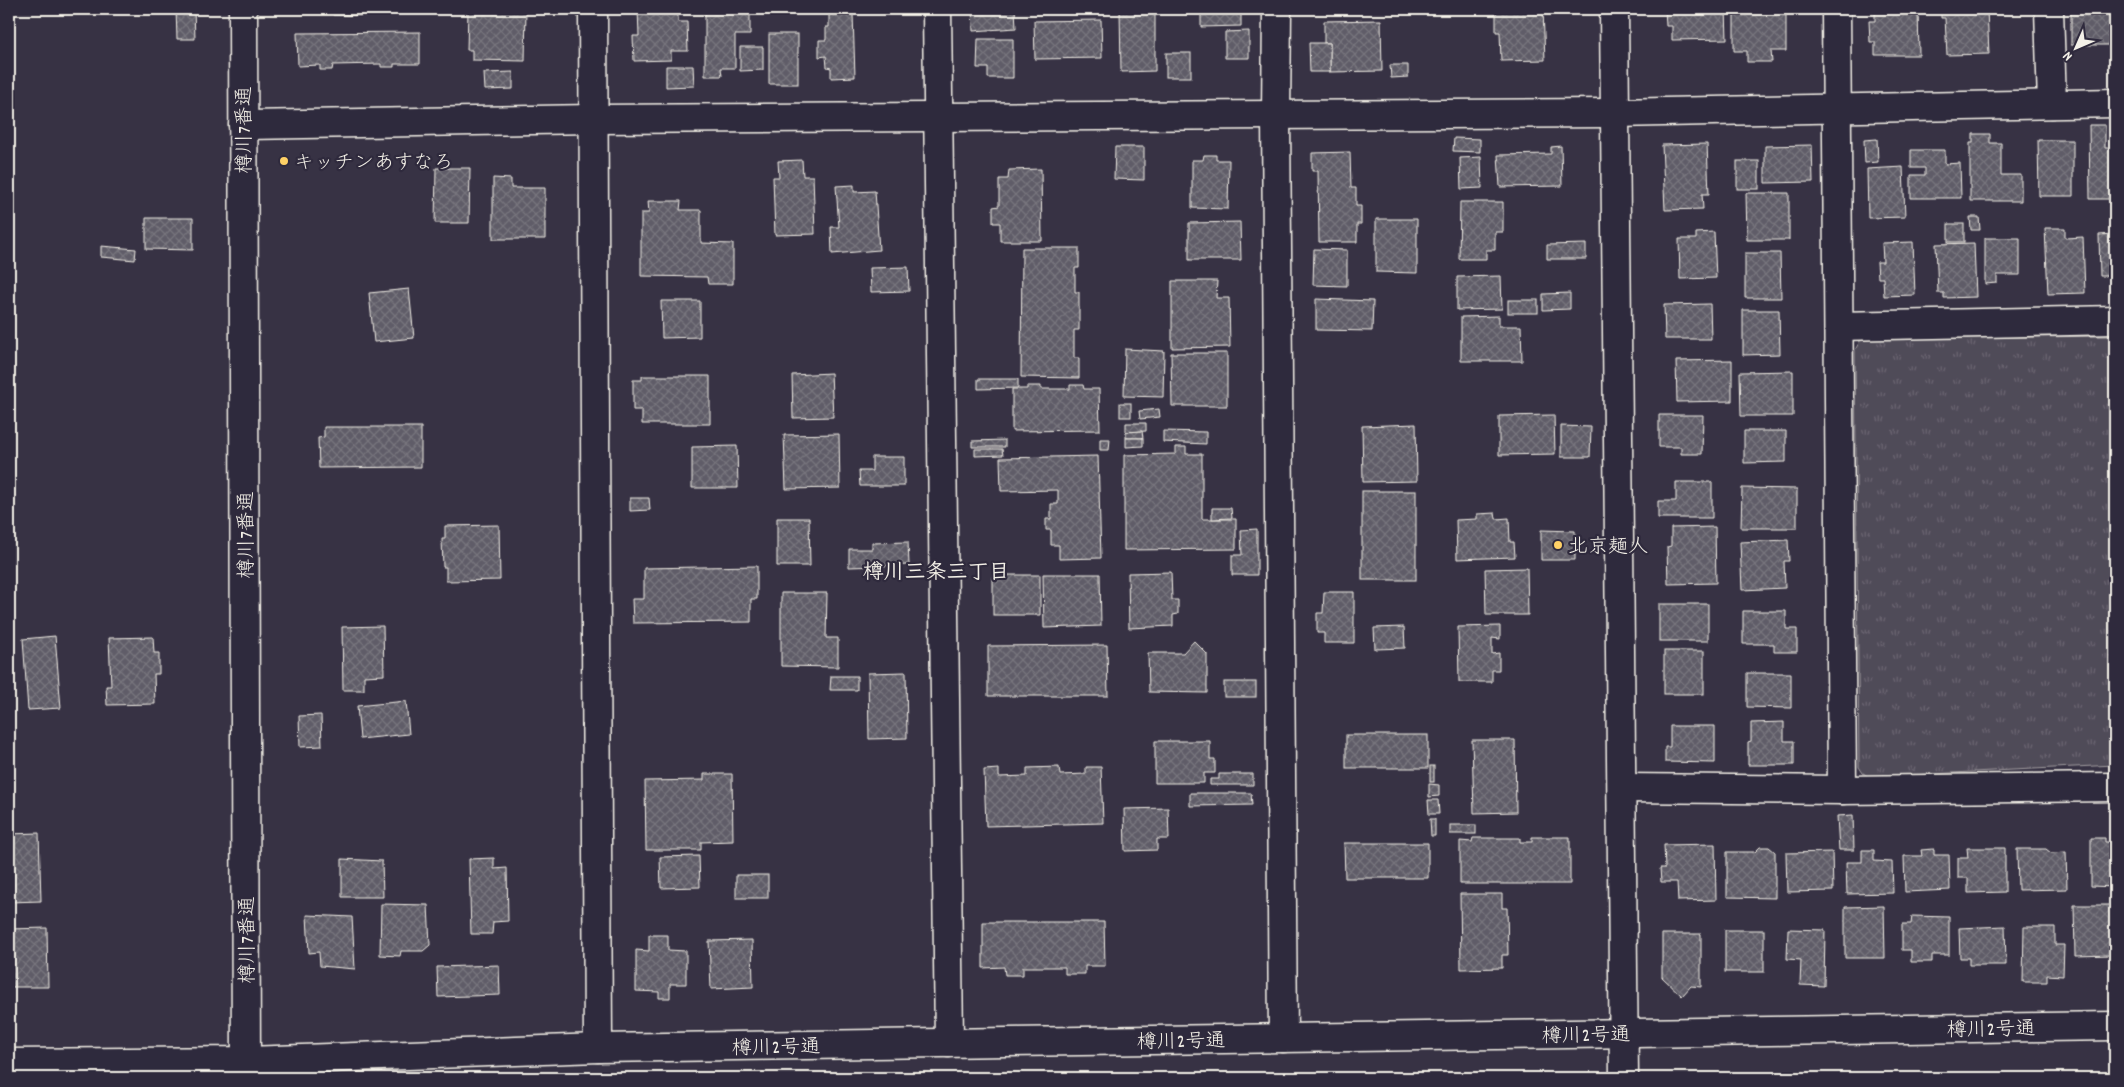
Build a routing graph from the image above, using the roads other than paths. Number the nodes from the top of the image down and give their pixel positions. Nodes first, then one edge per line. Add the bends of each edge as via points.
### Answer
1 (243, 9) edge
2 (593, 9) edge
3 (937, 9) edge
4 (1277, 9) edge
5 (1614, 9) edge
6 (1836, 9) edge
7 (2049, 9) edge
8 (2115, 103) edge
9 (2052, 104) junction
10 (1838, 109) junction
11 (1616, 113) junction
12 (1276, 116) junction
13 (938, 117) junction
14 (594, 119) junction
15 (243, 124) junction
16 (2115, 320) edge
17 (1839, 326) junction
18 (2115, 787) edge
19 (1622, 788) junction
20 (1842, 790) junction
21 (2115, 1026) edge
22 (1624, 1034) junction
23 (1283, 1038) junction
24 (949, 1043) junction
25 (598, 1048) junction
26 (9, 1063) edge
27 (246, 1070) edge
28 (1624, 1078) edge

1 - 15 street, 樽川7番通
2 - 14 street
3 - 13 street
4 - 12 street
5 - 11 street
6 - 10 street
7 - 9 street
8 - 9 street
9 - 10 street
10 - 11 street
10 - 17 street
11 - 12 street
11 - 19 street
12 - 13 street
12 - 23 street
13 - 14 street
13 - 24 street
14 - 15 street
14 - 25 street
15 - 27 street, 樽川7番通
16 - 17 street
17 - 20 street
18 - 20 street
19 - 20 street
19 - 22 street
21 - 22 street, 樽川2号通
22 - 23 street, 樽川2号通
22 - 28 street
23 - 24 street, 樽川2号通
24 - 25 street, 樽川2号通
25 - 27 street, 樽川2号通
26 - 27 street, 樽川2号通

